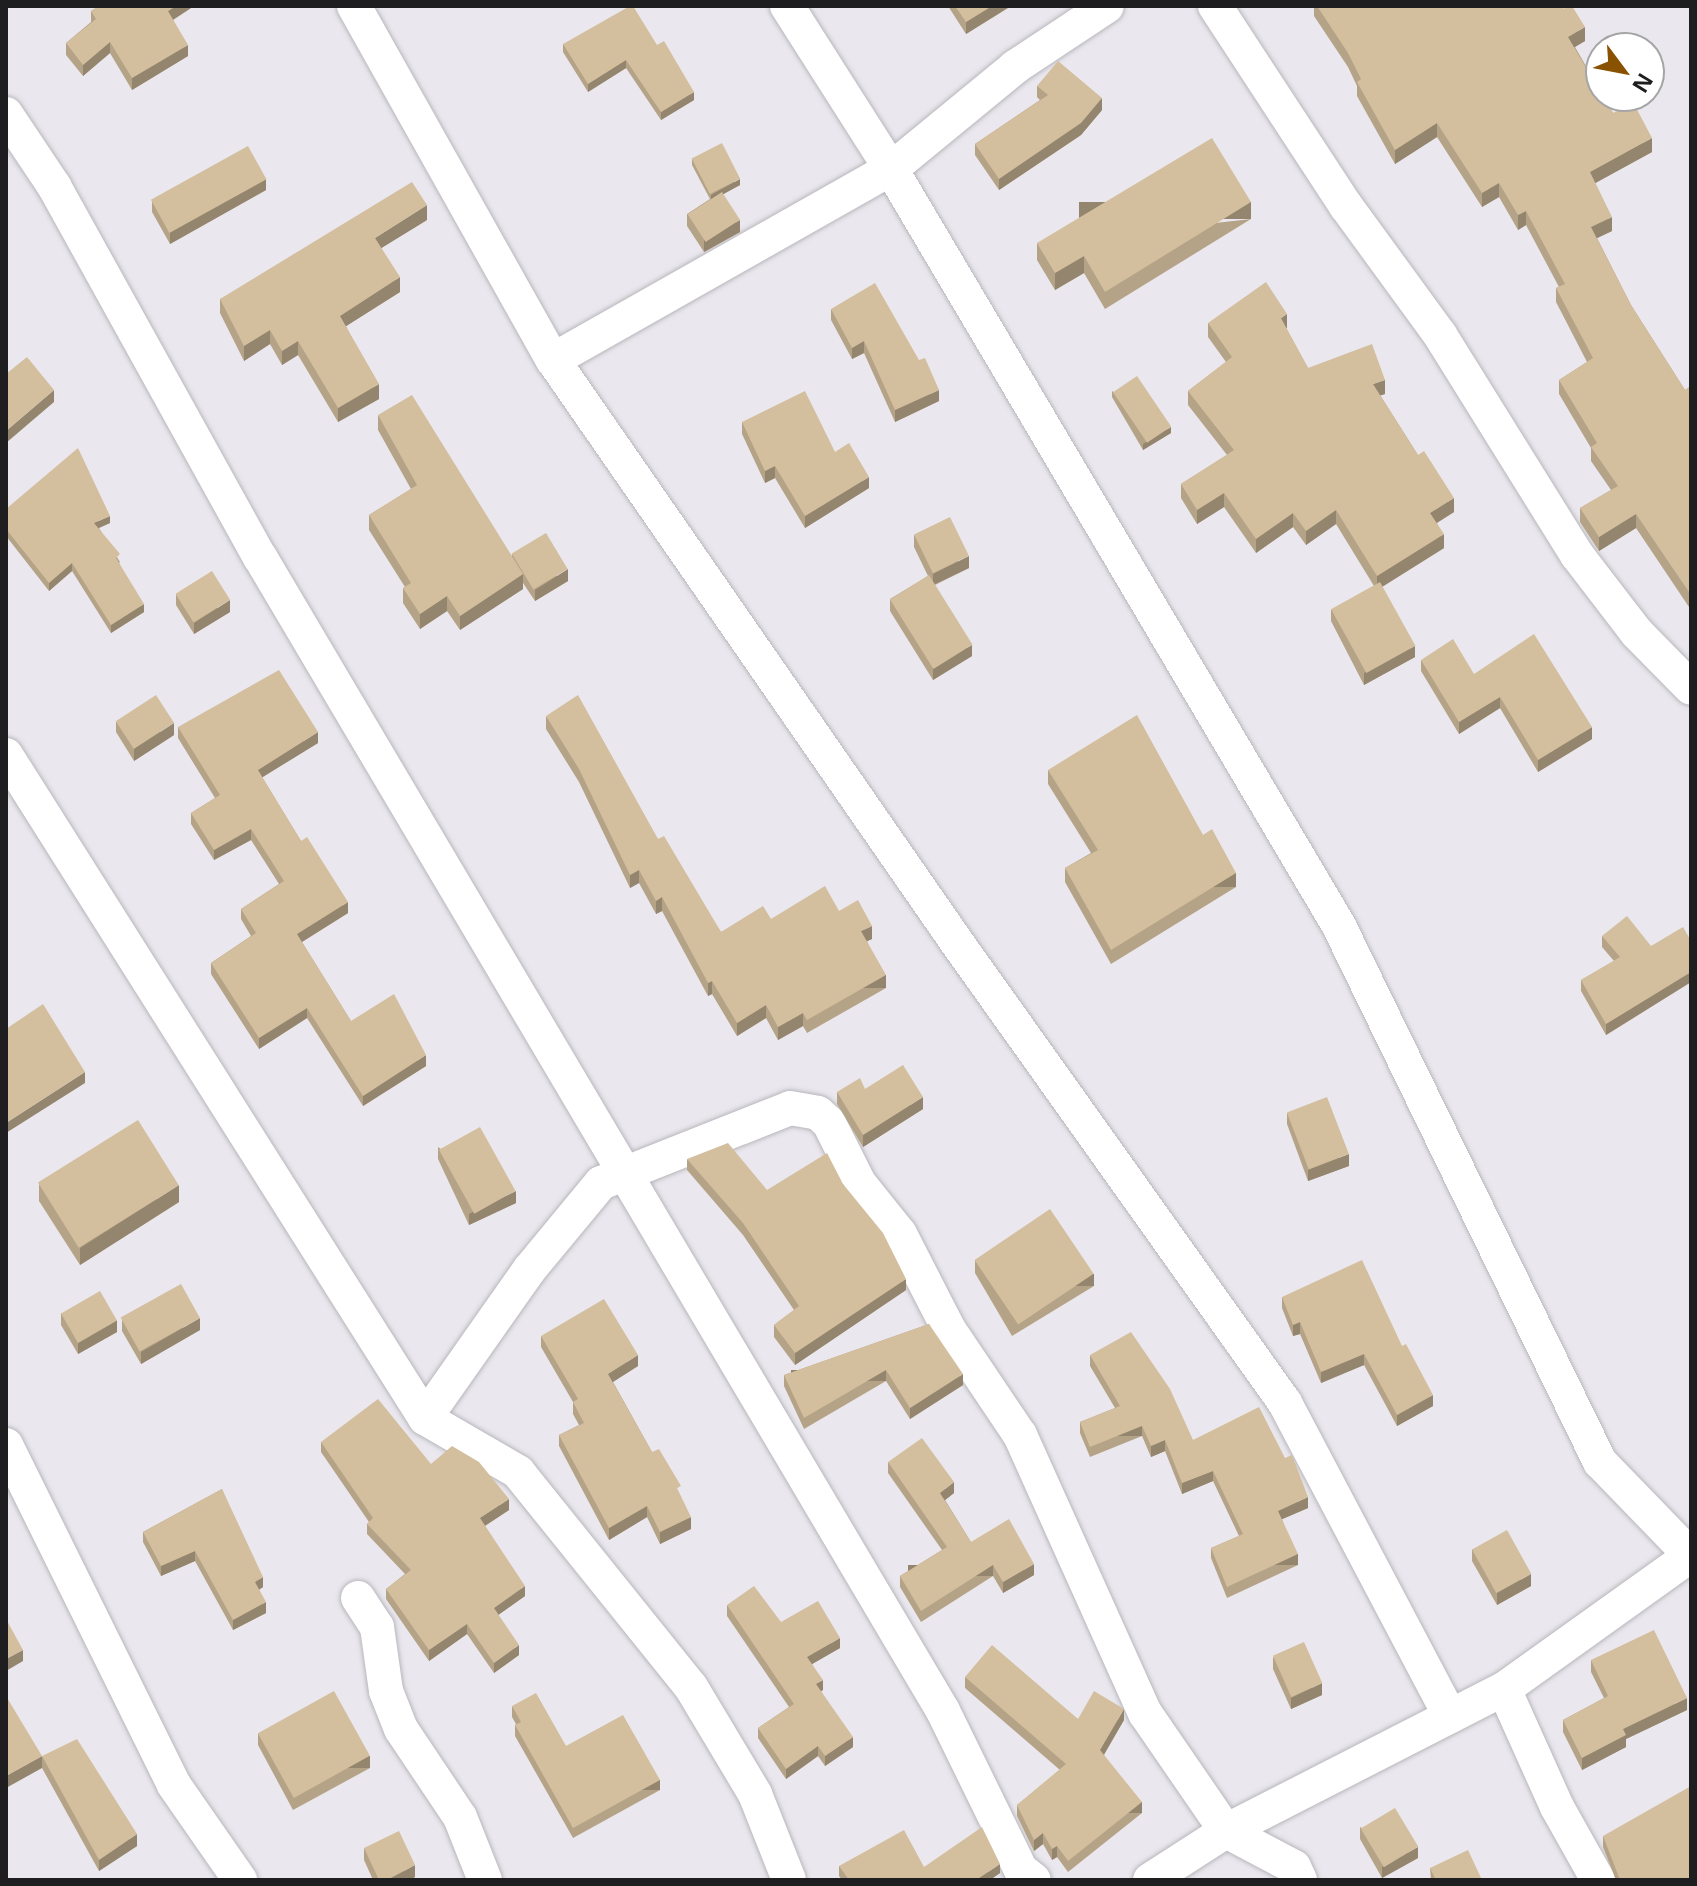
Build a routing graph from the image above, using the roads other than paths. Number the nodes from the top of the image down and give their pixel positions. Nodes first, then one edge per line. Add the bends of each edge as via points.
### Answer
1 (354, 6) edge
2 (787, 6) edge
3 (1107, 6) edge
4 (1215, 6) edge
5 (6, 114) edge
6 (891, 169) junction
7 (553, 360) junction
8 (1691, 688) edge
9 (6, 755) edge
10 (622, 1172) junction
11 (425, 1418) junction
12 (6, 1445) edge
13 (1691, 1556) edge
14 (358, 1598) dead end
15 (1504, 1689) junction
16 (1450, 1716) junction
17 (1226, 1831) junction
18 (240, 1880) edge
19 (485, 1880) edge
20 (789, 1880) edge
21 (1034, 1880) edge
22 (1150, 1880) edge
23 (1300, 1880) edge
24 (1598, 1880) edge

1 - 7 street
2 - 6 street
3 - 6 street via 1015,67
4 - 8 street via 1346,206 1440,335 1577,555 1636,632
5 - 10 street via 54,186 260,557
6 - 7 street
6 - 13 street via 1339,926 1600,1462
7 - 16 street via 1285,1403
9 - 11 street
10 - 11 street via 583,1200
10 - 17 street via 790,1108 808,1108 829,1123 859,1183 900,1234 948,1328 1020,1435 1145,1713
10 - 21 street via 943,1711 1021,1870
11 - 20 street via 518,1472 691,1687 755,1794
12 - 18 street via 174,1785
13 - 15 street
14 - 19 street via 377,1627 386,1691 401,1729 460,1817
15 - 16 street
15 - 24 street via 1557,1807
16 - 17 street
17 - 22 street
17 - 23 street via 1294,1867

